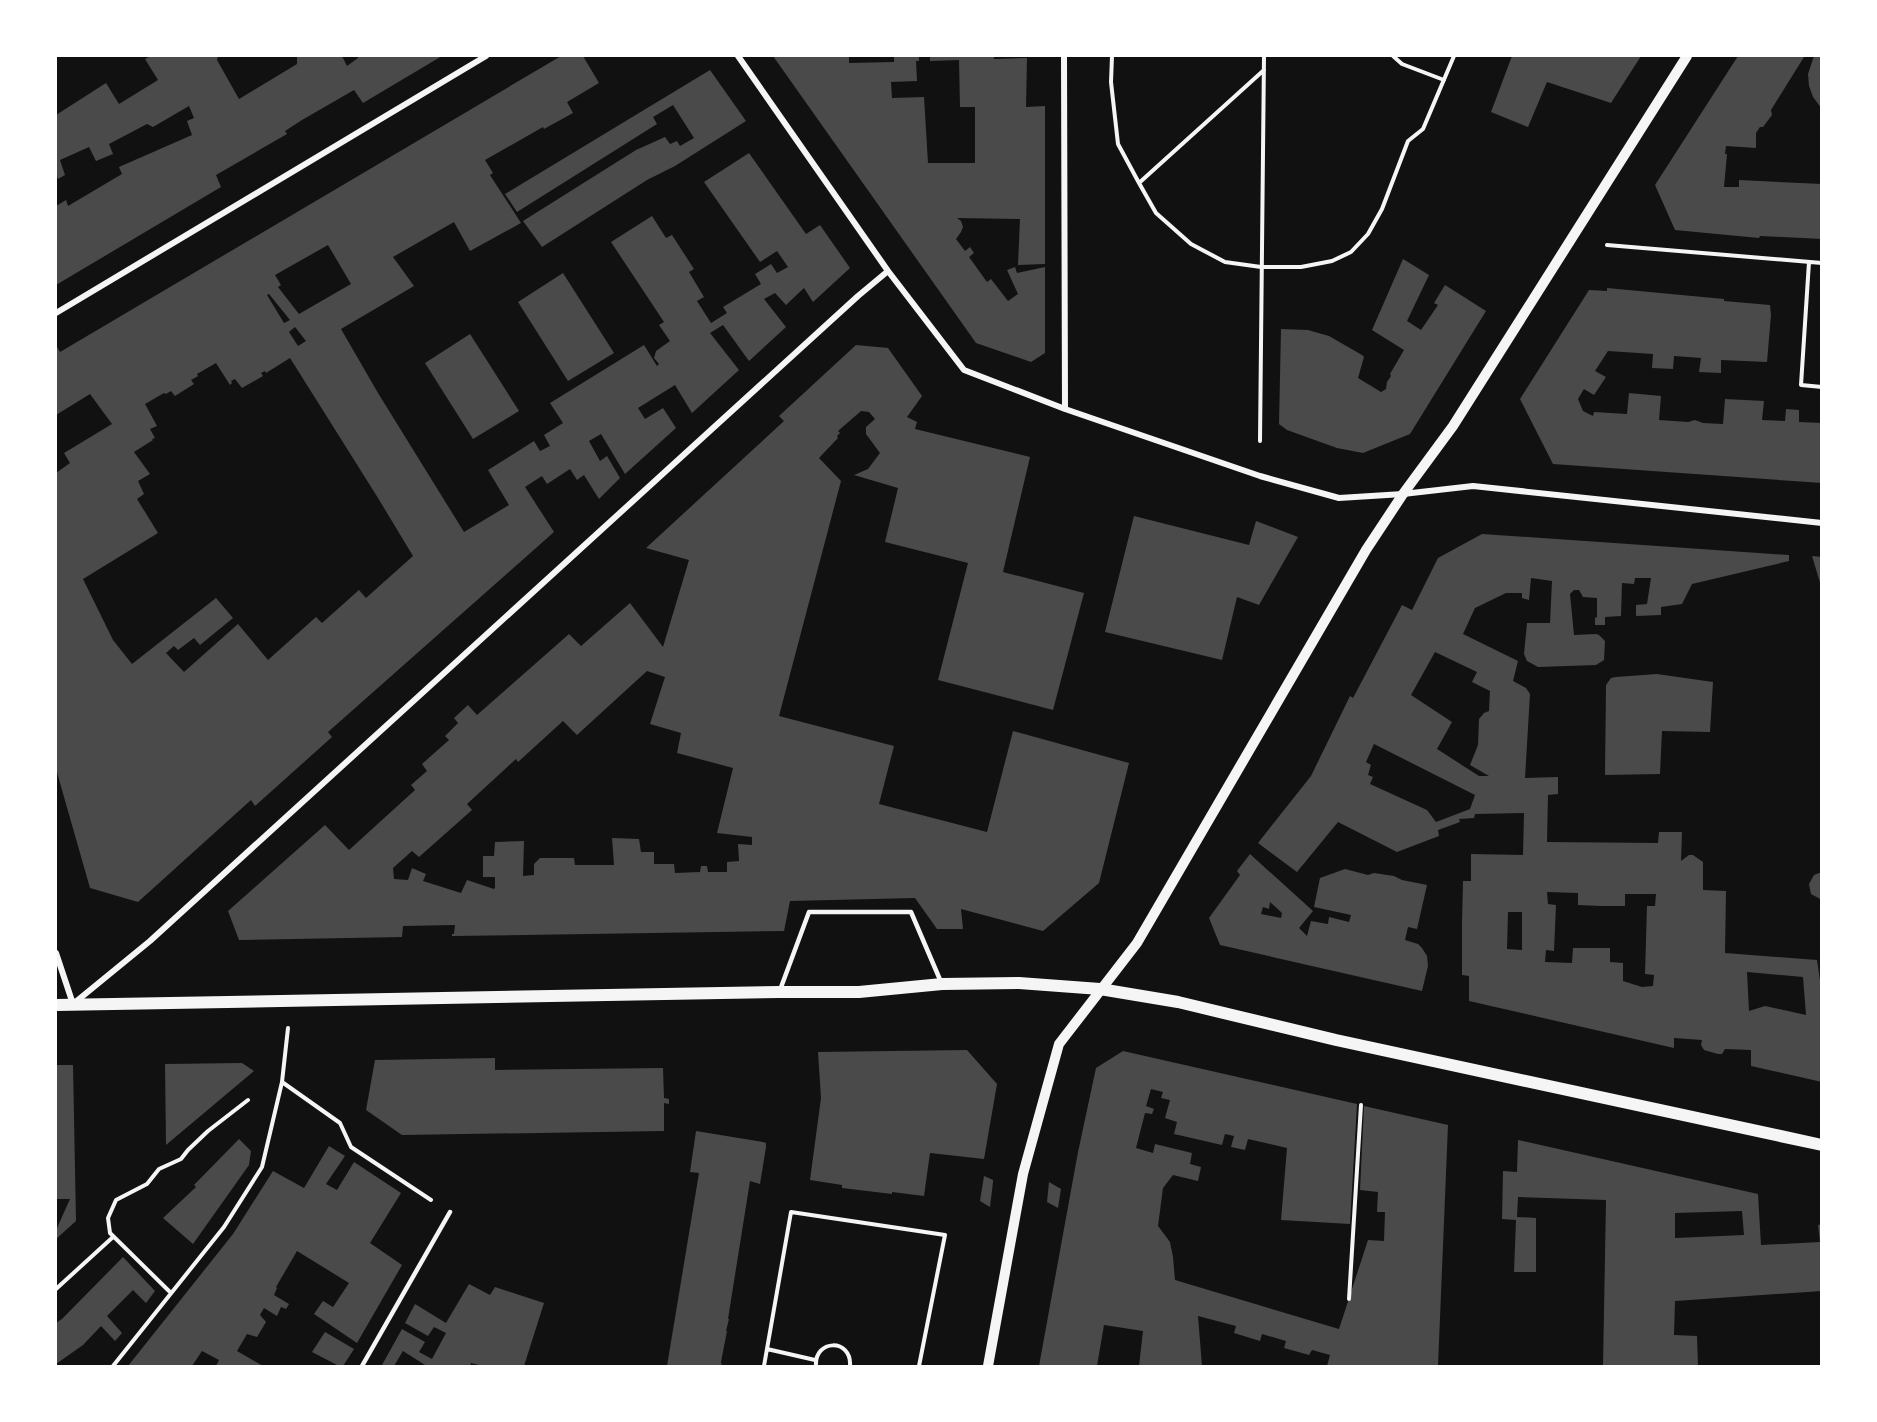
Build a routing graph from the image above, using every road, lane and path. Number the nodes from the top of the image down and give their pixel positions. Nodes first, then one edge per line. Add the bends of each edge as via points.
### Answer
1 (486, 56) edge
2 (738, 56) edge
3 (1064, 56) edge
4 (1112, 56) edge
5 (1264, 56) edge
6 (1393, 56) edge
7 (1454, 56) edge
8 (1687, 56) edge
9 (1264, 70) junction
10 (1444, 80) junction
11 (1139, 183) junction
12 (1607, 245) dead end
13 (1809, 262) junction
14 (1821, 263) edge
15 (1261, 267) junction
16 (888, 271) junction
17 (56, 313) edge
18 (1821, 387) edge
19 (1065, 409) junction
20 (1260, 441) dead end
21 (1403, 494) junction
22 (1821, 523) edge
23 (56, 953) edge
24 (942, 984) junction
25 (1100, 989) junction
26 (779, 992) junction
27 (291, 1001) junction
28 (73, 1004) junction
29 (56, 1005) edge
30 (282, 1082) junction
31 (248, 1100) dead end
32 (1361, 1105) dead end
33 (1821, 1145) edge
34 (450, 1212) joint
35 (113, 1237) junction
36 (56, 1289) edge
37 (171, 1293) junction
38 (1349, 1299) dead end
39 (767, 1349) junction
40 (815, 1360) junction
41 (113, 1366) edge
42 (362, 1366) edge
43 (764, 1366) edge
44 (816, 1366) edge
45 (851, 1366) edge
46 (856, 1366) edge
47 (919, 1366) edge
48 (988, 1366) edge

1 - 17 street
2 - 16 street
3 - 19 street
4 - 11 path via 1118,144
5 - 9 path
6 - 10 path via 1402,64
7 - 10 path
8 - 21 street via 1453,426
9 - 11 path
9 - 15 path
10 - 15 path via 1424,129 1408,141 1368,234 1350,252 1332,261 1301,267
11 - 15 path via 1156,213 1191,244 1225,262
12 - 13 path
13 - 14 path
13 - 18 path via 1801,385
15 - 20 path
16 - 19 street via 964,370
16 - 28 street via 150,941
19 - 21 street via 1260,476 1339,498
21 - 22 street via 1473,486
21 - 25 street via 1360,560 1137,943
23 - 28 street
24 - 25 main road via 1019,983
24 - 26 main road via 859,992
24 - 26 lane via 911,912 809,912
25 - 33 main road via 1178,1002
25 - 48 street via 1059,1044 1023,1174
26 - 27 main road
27 - 28 main road
27 - 30 path
28 - 29 main road
30 - 34 path via 340,1123 351,1146
30 - 37 path via 262,1167 224,1227
31 - 35 path via 208,1131 181,1159 159,1169 147,1184 116,1200 108,1218
32 - 38 path
34 - 42 lane
35 - 36 path
35 - 37 path
37 - 41 path
39 - 40 path
39 - 43 path
39 - 47 path via 791,1212 945,1235
40 - 44 path
40 - 45 path via 825,1347 842,1347
45 - 46 path

